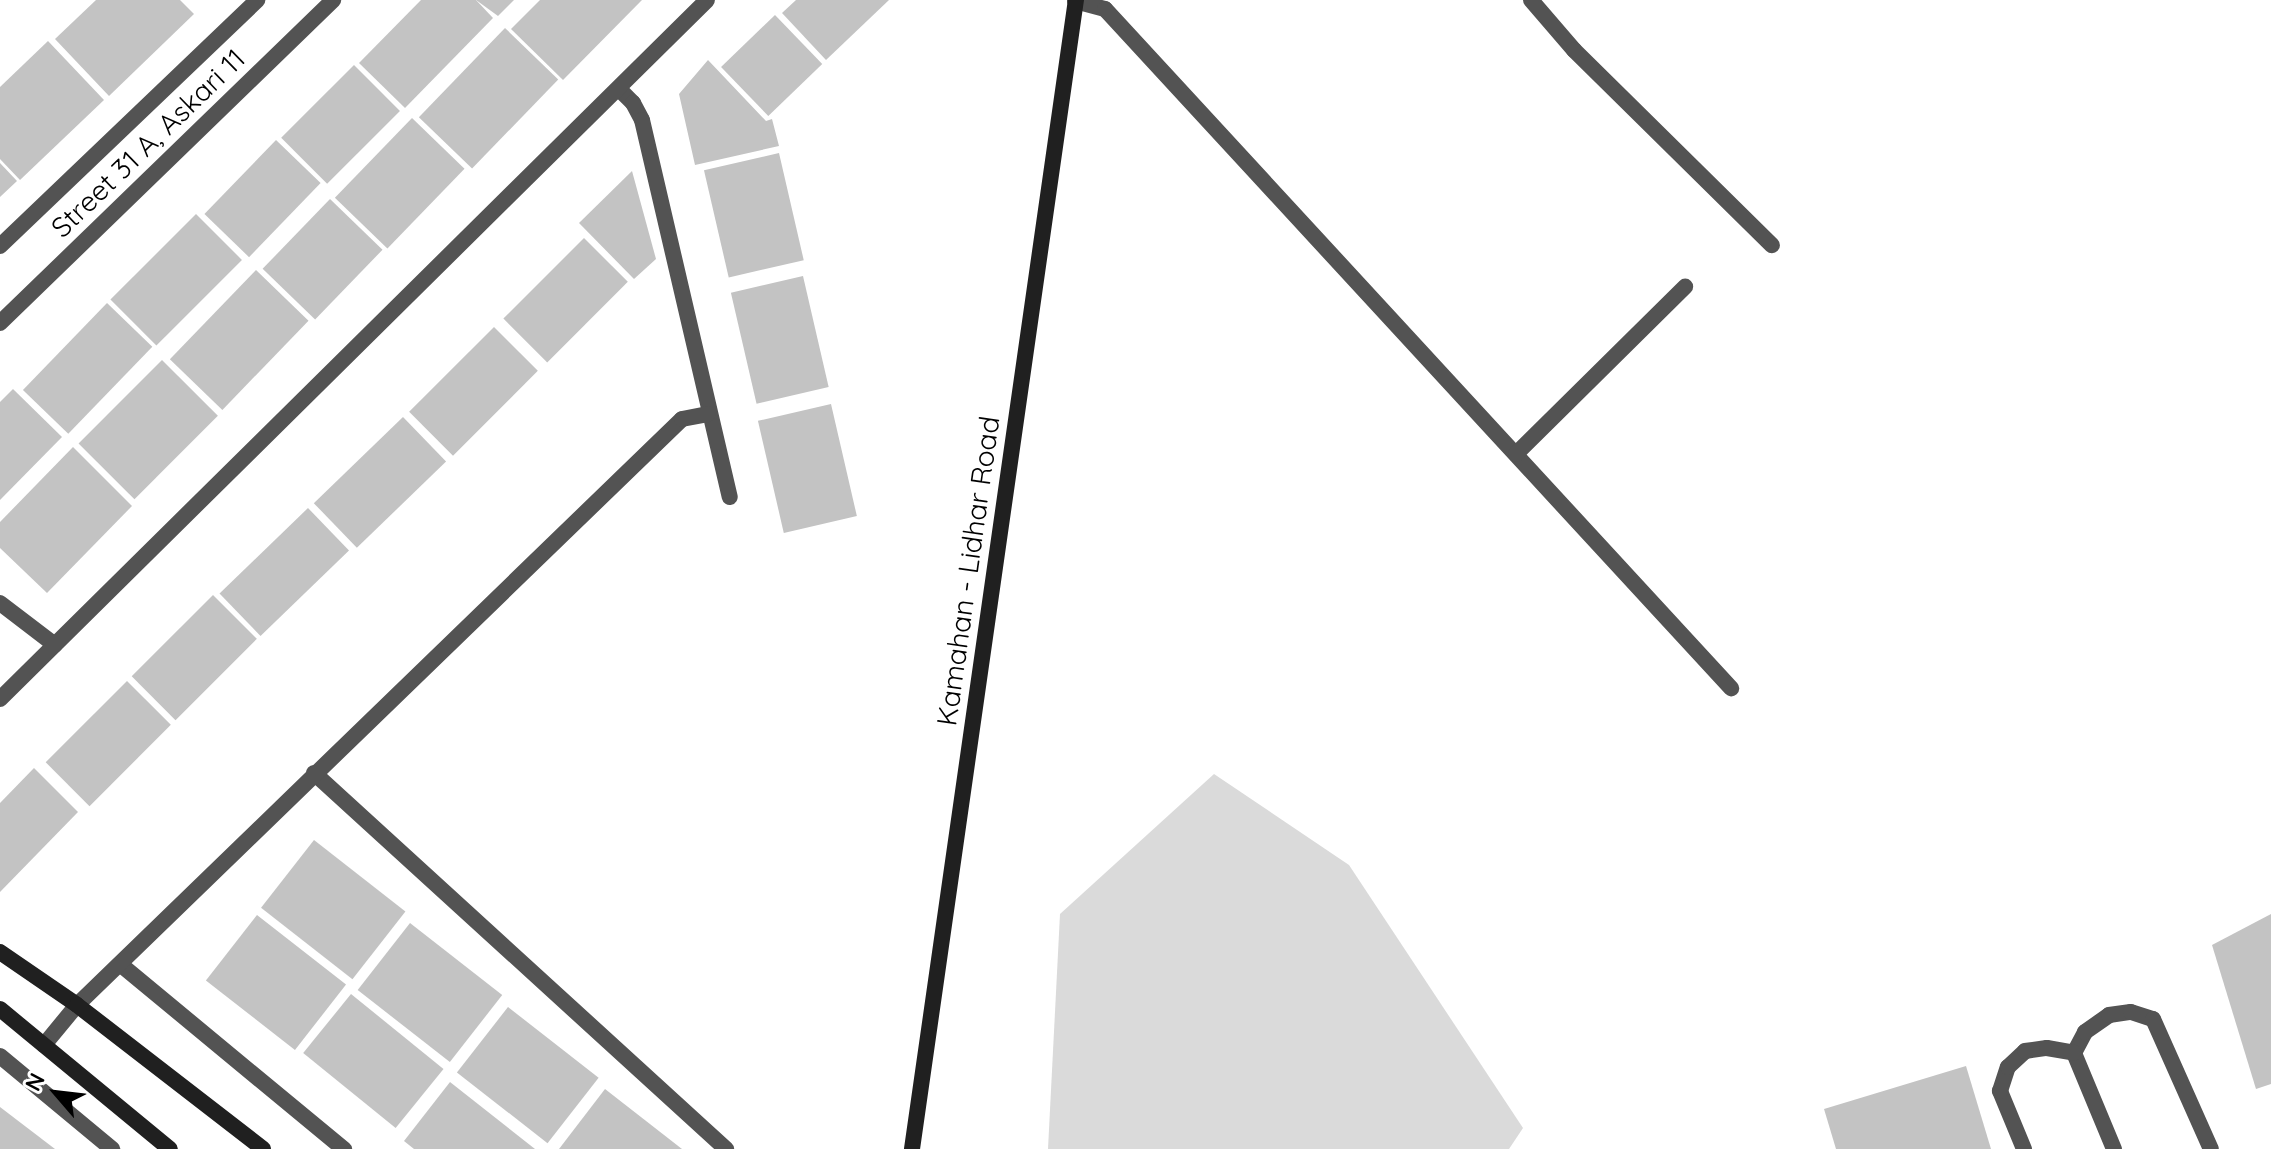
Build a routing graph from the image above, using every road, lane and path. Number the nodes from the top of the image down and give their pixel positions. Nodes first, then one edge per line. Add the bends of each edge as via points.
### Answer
1 (257, 0) edge
2 (333, 0) edge
3 (707, 0) edge
4 (1531, 0) edge
5 (1076, 1) edge
6 (619, 89) junction
7 (1772, 245) dead end
8 (0, 246) edge
9 (1685, 287) dead end
10 (0, 323) edge
11 (708, 414) junction
12 (1516, 454) junction
13 (730, 497) dead end
14 (0, 603) edge
15 (55, 645) junction
16 (1731, 688) dead end
17 (0, 699) edge
18 (314, 773) junction
19 (0, 952) edge
20 (120, 964) junction
21 (77, 1005) junction
22 (0, 1009) edge
23 (44, 1045) junction
24 (2074, 1053) junction
25 (0, 1056) edge
26 (112, 1149) edge
27 (170, 1149) edge
28 (263, 1149) edge
29 (344, 1149) edge
30 (726, 1149) edge
31 (912, 1149) edge
32 (2024, 1149) edge
33 (2114, 1149) edge
34 (2211, 1149) edge

1 - 8 street
2 - 10 street, Street 31 A, Askari 11
3 - 6 street
4 - 7 street via 1574,50
5 - 12 street via 1105,9
5 - 31 main road, Kamahan - Lidhar Road
6 - 11 street via 642,120
6 - 15 street
9 - 12 street
11 - 13 street
11 - 18 street via 682,419
12 - 16 street
14 - 15 street
15 - 17 street
18 - 20 street
18 - 30 street
19 - 21 main road
20 - 21 street
20 - 29 street
21 - 23 street
21 - 28 main road
22 - 23 main road
23 - 27 main road
24 - 32 street via 2025,1051 2008,1067 2000,1091
24 - 33 street
24 - 34 street via 2085,1032 2109,1015 2131,1012 2153,1019
25 - 26 street

